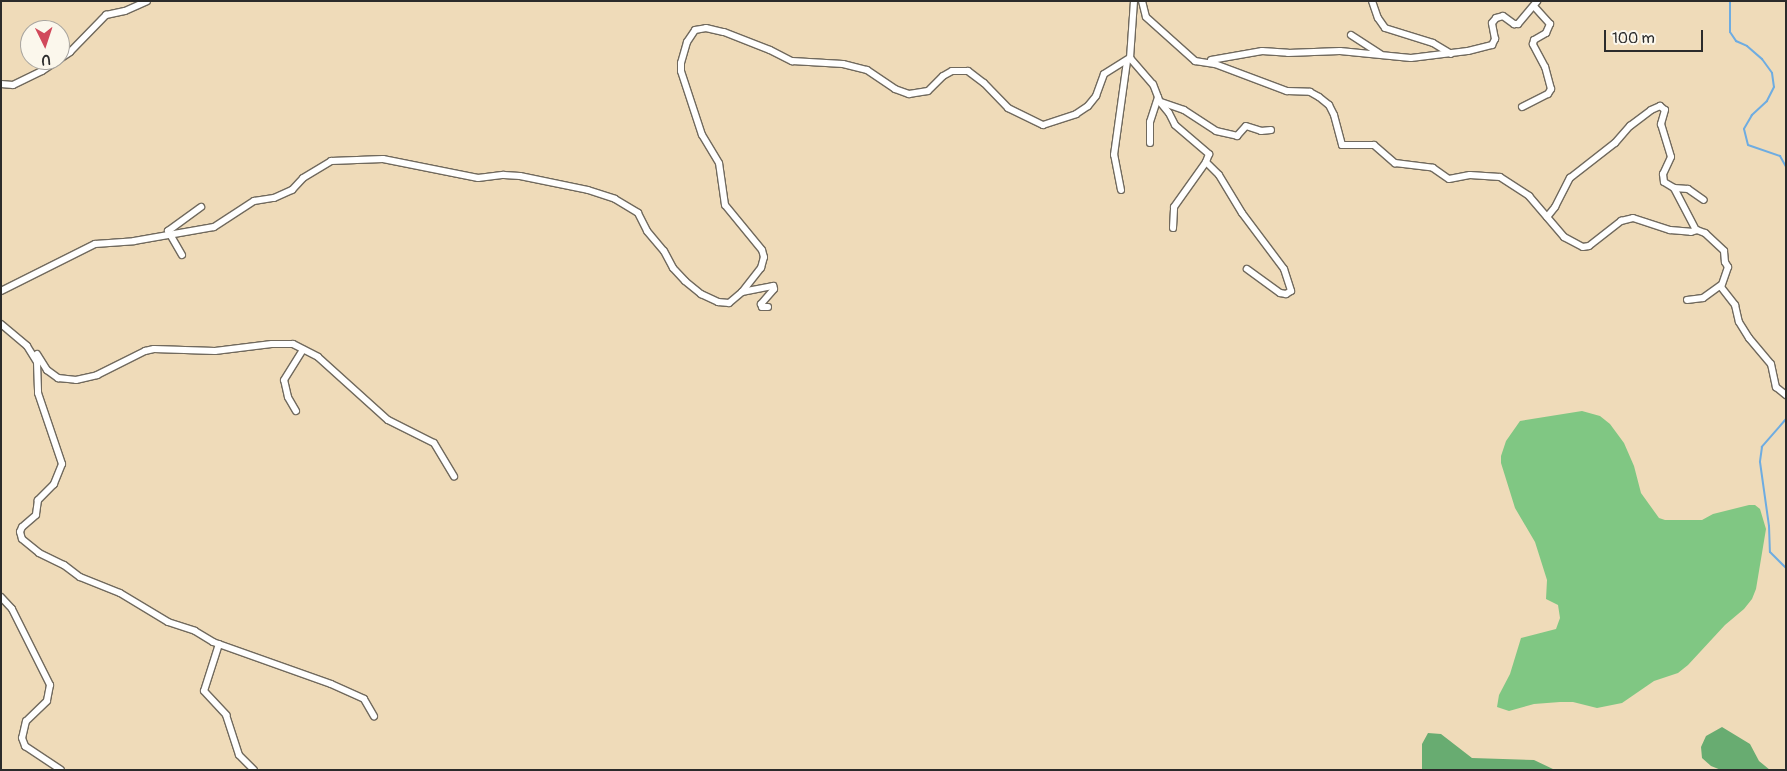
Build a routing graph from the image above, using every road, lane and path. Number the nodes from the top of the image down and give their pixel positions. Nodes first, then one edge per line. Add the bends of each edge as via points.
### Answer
1 (147, 1) edge
2 (1134, 1) edge
3 (1142, 1) edge
4 (1372, 1) edge
5 (1536, 4) edge
6 (1351, 35) dead end
7 (1451, 54) junction
8 (1384, 56) junction
9 (1128, 60) junction
10 (1198, 61) junction
11 (1, 84) edge
12 (1158, 93) junction
13 (1160, 102) junction
14 (1522, 107) dead end
15 (1271, 130) dead end
16 (1150, 143) dead end
17 (1206, 162) junction
18 (1674, 188) junction
19 (1121, 190) dead end
20 (1704, 200) dead end
21 (201, 207) dead end
22 (1547, 217) junction
23 (1173, 228) dead end
24 (1696, 230) junction
25 (168, 233) junction
26 (182, 255) dead end
27 (1247, 269) dead end
28 (1721, 285) junction
29 (1, 291) edge
30 (742, 292) junction
31 (1687, 300) dead end
32 (768, 307) dead end
33 (1, 324) edge
34 (28, 346) junction
35 (303, 349) junction
36 (1786, 395) edge
37 (296, 411) dead end
38 (454, 476) dead end
39 (1, 597) edge
40 (219, 644) junction
41 (374, 716) dead end
42 (61, 770) edge
43 (254, 770) edge

1 - 11 street via 106,15 70,52 42,72 13,85
2 - 9 street
3 - 10 street via 1146,17
4 - 7 street via 1385,28 1433,43
5 - 7 street via 1517,24 1503,16 1496,18 1492,23 1495,39 1492,45
5 - 14 street via 1550,24 1546,33 1533,44 1545,66 1551,89 1548,94
6 - 8 street
7 - 8 street via 1411,58
8 - 10 street via 1340,51 1262,51 1235,58
9 - 12 street via 1145,72
9 - 19 street via 1114,156
9 - 30 street via 1104,74 1096,96 1082,110 1043,124 1008,108 984,82 968,71 952,71 928,91 909,94 895,89 867,70 843,64 792,61 724,32 706,28 695,30 682,58 682,71 702,135 719,163 725,205 762,250 764,257 761,268
10 - 22 street via 1216,64 1287,91 1310,92 1319,97 1334,115 1338,138 1344,146 1374,145 1394,163 1434,168 1449,179 1500,177 1529,196
12 - 13 street
12 - 16 street via 1150,122
13 - 15 street via 1184,110 1216,131 1236,136 1246,126
13 - 17 street via 1179,130 1209,154
17 - 23 street via 1174,207
17 - 27 street via 1219,175 1284,268 1291,291 1280,293
18 - 20 street via 1688,189
18 - 22 street via 1662,178 1671,157 1661,124 1665,110 1660,106 1630,126 1614,144 1570,178
18 - 24 street
21 - 25 street via 170,228
22 - 24 street via 1564,237 1585,247 1628,219 1638,219 1670,230
24 - 28 street via 1705,233 1724,251 1724,262 1728,268
25 - 26 street
25 - 29 street via 134,241 95,244
25 - 30 street via 214,227 254,201 274,198 292,190 303,178 331,161 383,159 478,178 504,175 528,178 615,199 638,213 647,232 664,250 673,268 701,294 725,304
28 - 31 street via 1703,298
28 - 36 street via 1735,305 1739,322 1749,338 1771,364 1776,387
30 - 32 street via 773,286 761,304
33 - 34 street
34 - 35 street via 34,349 47,370 58,378 76,380 97,375 154,349 215,351 287,343
34 - 40 street via 37,362 38,393 62,464 54,484 40,496 36,515 22,527 22,539 80,577 120,593 159,618
35 - 37 street via 284,380 288,398
35 - 38 street via 348,383 388,420 434,443
39 - 42 street via 12,609 50,685 47,701 26,721 22,738 25,746
40 - 41 street via 366,700
40 - 43 street via 204,691 226,715 239,755

